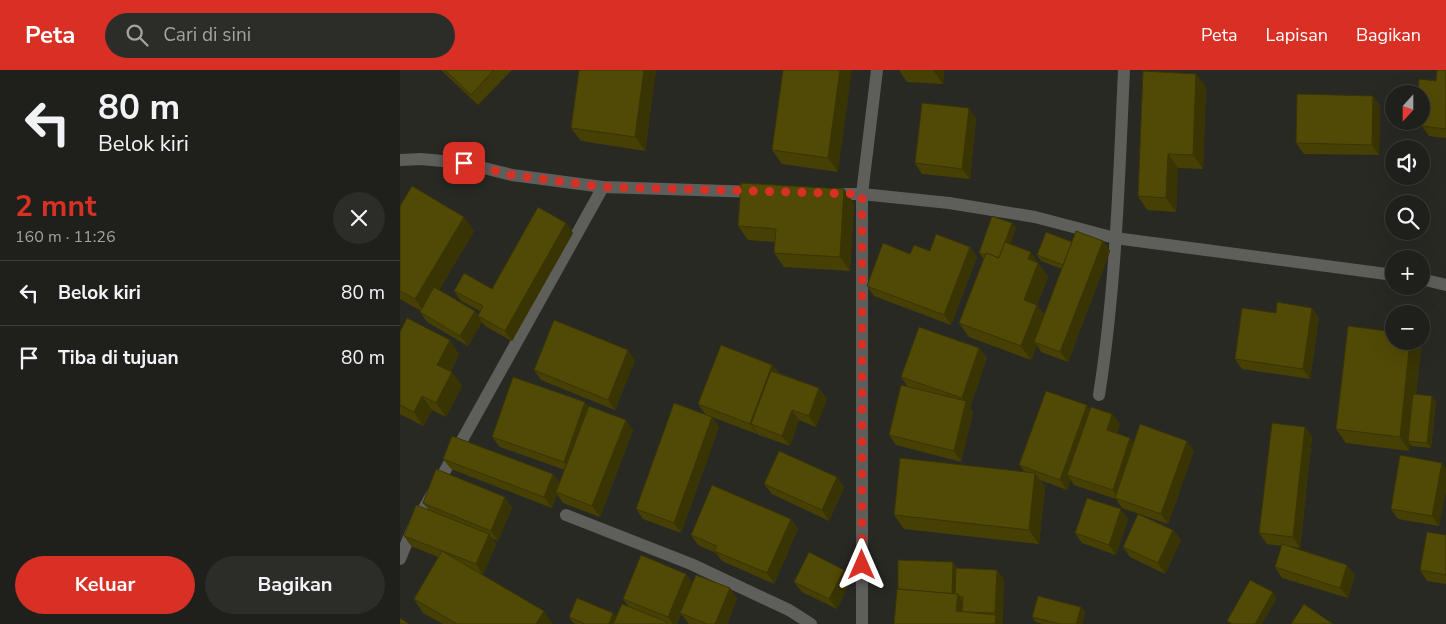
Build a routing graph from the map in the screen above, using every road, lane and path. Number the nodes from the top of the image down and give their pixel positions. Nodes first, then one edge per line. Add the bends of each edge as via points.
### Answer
1 (877, 70) edge
2 (1124, 70) edge
3 (400, 160) edge
4 (603, 187) junction
5 (772, 192) edge
6 (822, 193) edge
7 (862, 194) junction
8 (1115, 238) junction
9 (1385, 273) edge
10 (1430, 281) edge
11 (1446, 284) edge
12 (1099, 395) dead end
13 (566, 515) dead end
14 (400, 559) edge
15 (811, 624) edge
16 (862, 624) edge

1 - 7 street
2 - 8 street
3 - 4 street via 464,163 512,175
4 - 5 street
4 - 14 street via 412,530
6 - 7 street
7 - 8 street via 950,203 1035,217
7 - 16 street
8 - 9 street
8 - 12 street
10 - 11 street
13 - 15 street via 692,564 789,610

